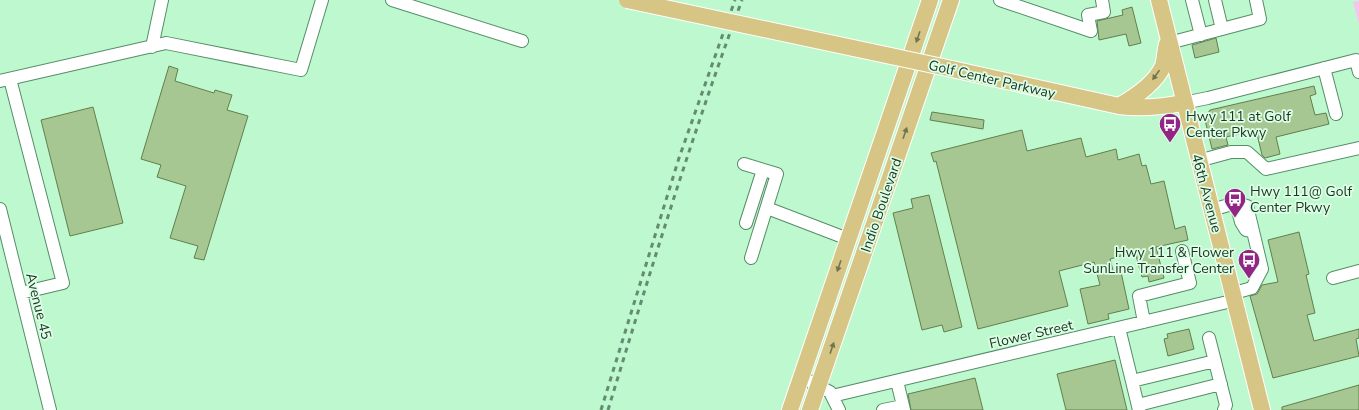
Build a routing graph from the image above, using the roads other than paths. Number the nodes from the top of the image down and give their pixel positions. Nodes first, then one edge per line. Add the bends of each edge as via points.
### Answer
1 (162, 0) edge
2 (322, 0) edge
3 (392, 0) edge
4 (627, 0) edge
5 (930, 0) edge
6 (951, 0) edge
7 (1000, 0) edge
8 (1102, 0) edge
9 (1159, 0) edge
10 (1192, 0) edge
11 (1215, 0) edge
12 (1256, 0) edge
13 (1222, 29) junction
14 (1201, 35) junction
15 (522, 40) dead end
16 (1168, 41) junction
17 (152, 46) junction
18 (1324, 68) junction
19 (1359, 72) edge
20 (5, 80) edge
21 (1183, 102) junction
22 (1119, 106) junction
23 (1336, 114) dead end
24 (1359, 148) edge
25 (1198, 161) junction
26 (744, 164) dead end
27 (762, 170) junction
28 (868, 180) junction
29 (767, 208) junction
30 (0, 209) edge
31 (1212, 210) junction
32 (746, 223) dead end
33 (848, 239) junction
34 (1182, 251) dead end
35 (752, 258) dead end
36 (862, 260) junction
37 (1359, 271) edge
38 (1333, 278) dead end
39 (21, 293) junction
40 (1235, 297) junction
41 (1144, 322) junction
42 (1120, 328) junction
43 (1209, 338) dead end
44 (1215, 361) junction
45 (801, 377) junction
46 (897, 381) junction
47 (1132, 381) junction
48 (1221, 384) junction
49 (819, 385) junction
50 (832, 396) junction
51 (904, 408) edge
52 (1139, 408) edge
53 (50, 410) edge
54 (790, 410) edge
55 (810, 410) edge
56 (839, 410) edge
57 (883, 410) edge
58 (1224, 410) edge
59 (1262, 410) edge

1 - 17 street
2 - 17 street via 301,70 166,43
3 - 15 street
4 - 22 main road, Golf Center Parkway, bridge
5 -> 28 main road, Indio Boulevard
36 -> 6 main road, Indio Boulevard
7 - 8 street via 1091,31 1088,15 1104,12
9 - 16 main road, 46th Avenue
10 - 14 street
11 - 13 street
12 - 13 street via 1260,19
13 - 14 street
14 - 16 street
16 - 21 main road, 46th Avenue
16 -> 22 main road via 1162,66 1153,80 1140,93
17 - 20 street
18 - 19 street, Golf Center Parkway via 1356,60
18 - 21 street, Golf Center Parkway
18 - 23 street
20 - 39 street via 63,283
21 - 22 main road, Golf Center Parkway via 1158,107
21 - 25 main road, 46th Avenue
24 - 25 street via 1266,168 1248,152 1231,152
25 - 31 main road, 46th Avenue
26 - 27 street
27 - 29 street via 777,174
27 - 32 street
28 - 33 main road, Indio Boulevard
28 - 36 main road via 872,200 863,229
29 - 33 street
29 - 35 street
30 - 39 street, Avenue 45
31 - 40 main road, 46th Avenue
31 - 40 street, Flower Street via 1236,202 1241,222 1246,230 1253,231 1262,269 1252,288
33 -> 45 main road, Indio Boulevard
34 - 41 street via 1190,283 1138,296
49 -> 36 main road, Indio Boulevard
37 - 38 street
39 - 53 street, Avenue 45
40 - 41 street, Flower Street
40 - 59 main road, 46th Avenue
41 - 42 street, Flower Street
42 - 46 street, Flower Street
42 - 47 street
43 - 44 street
44 - 47 street
44 - 48 street
45 - 49 street
45 - 54 main road, Indio Boulevard
46 - 50 street, Flower Street
46 - 51 street
47 - 52 street
48 - 52 street
48 - 58 street via 1226,405
49 - 50 street
49 - 55 main road, Indio Boulevard
50 - 56 street
51 - 57 street

